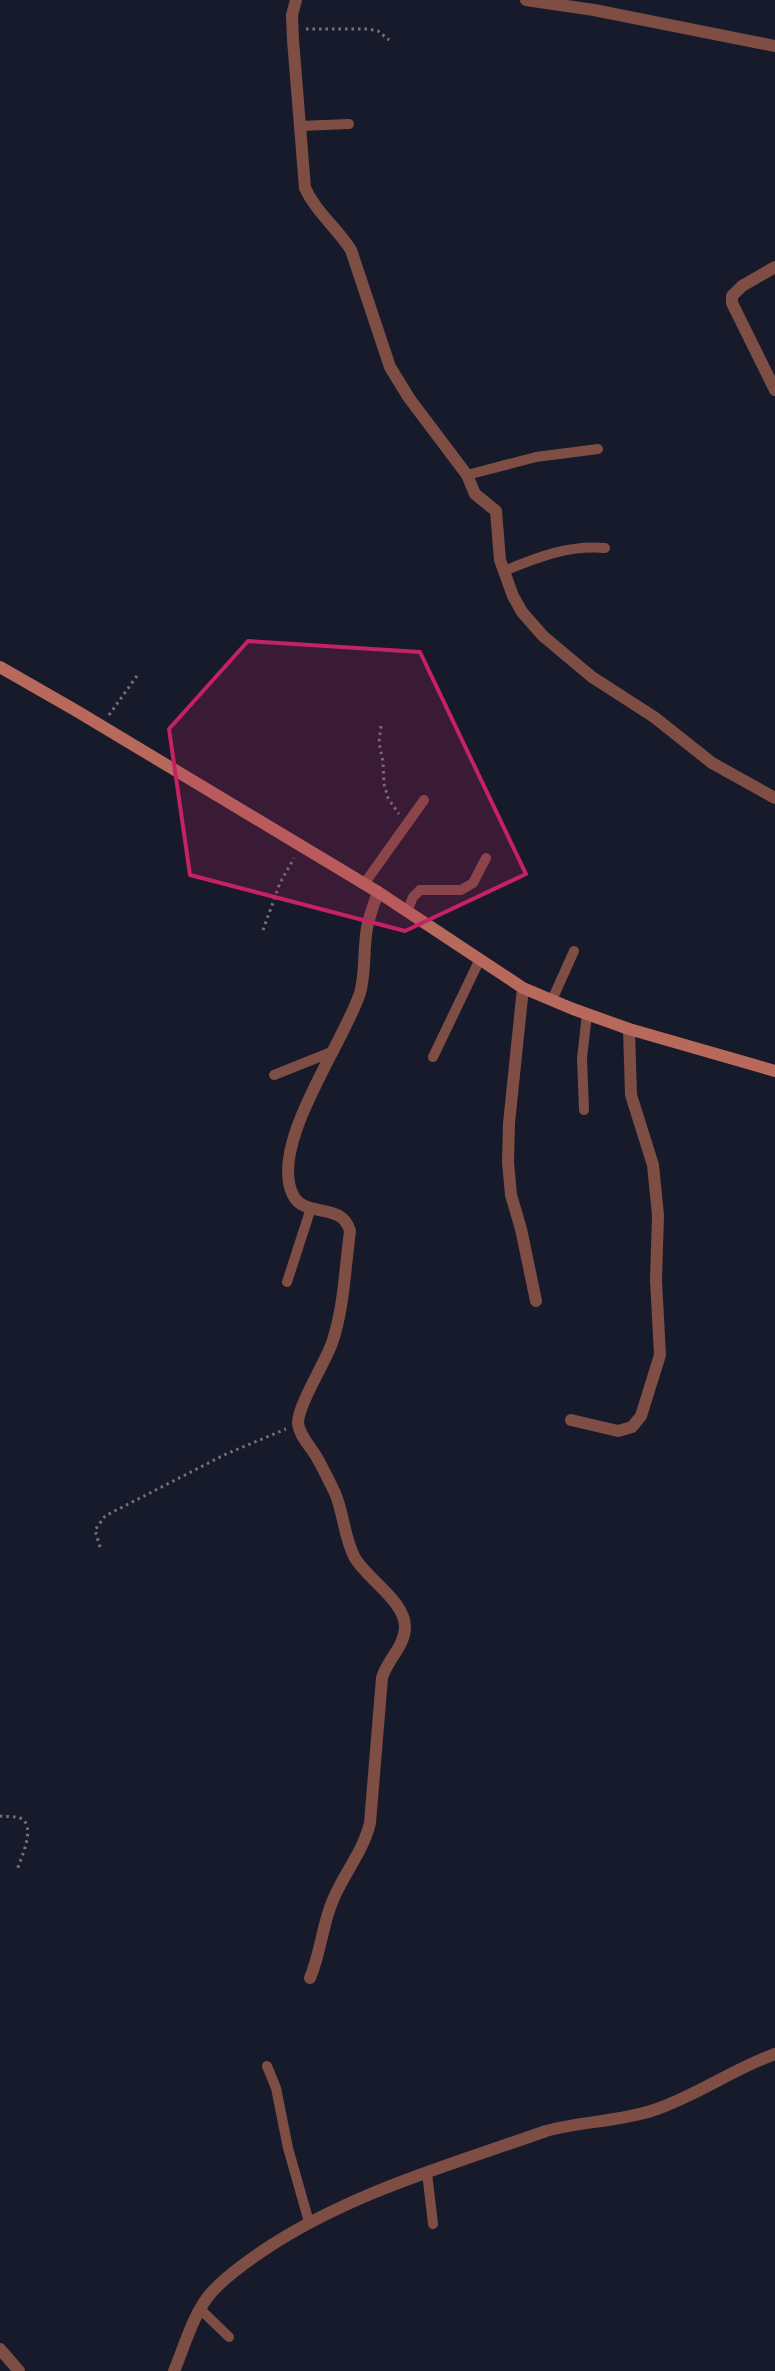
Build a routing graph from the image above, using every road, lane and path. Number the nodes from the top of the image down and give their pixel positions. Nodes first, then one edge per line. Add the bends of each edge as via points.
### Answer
1 (296, 0) edge
2 (526, 0) edge
3 (293, 29) junction
4 (388, 40) dead end
5 (775, 46) edge
6 (349, 124) dead end
7 (298, 126) junction
8 (775, 267) edge
9 (775, 390) edge
10 (598, 449) dead end
11 (466, 475) junction
12 (605, 548) dead end
13 (504, 571) junction
14 (0, 667) edge
15 (139, 673) dead end
16 (102, 725) junction
17 (381, 726) dead end
18 (775, 798) edge
19 (424, 800) dead end
20 (406, 825) junction
21 (301, 847) junction
22 (486, 858) dead end
23 (364, 884) junction
24 (378, 892) junction
25 (407, 911) junction
26 (263, 930) dead end
27 (574, 951) dead end
28 (480, 959) junction
29 (523, 988) junction
30 (552, 1000) junction
31 (587, 1014) junction
32 (629, 1029) junction
33 (334, 1051) junction
34 (434, 1057) dead end
35 (775, 1071) edge
36 (274, 1076) dead end
37 (584, 1110) dead end
38 (311, 1208) junction
39 (287, 1282) dead end
40 (536, 1301) dead end
41 (571, 1420) dead end
42 (298, 1424) junction
43 (100, 1546) dead end
44 (0, 1816) edge
45 (17, 1870) dead end
46 (310, 1978) dead end
47 (775, 2054) edge
48 (267, 2066) dead end
49 (427, 2173) junction
50 (309, 2222) junction
51 (433, 2224) dead end
52 (200, 2309) junction
53 (229, 2337) dead end
54 (0, 2350) edge
55 (19, 2371) edge
56 (174, 2371) edge

1 - 3 street
2 - 5 street via 594,10
3 - 4 path via 368,29 378,31
3 - 7 street
6 - 7 lane
7 - 11 street via 305,188 311,201 351,250 390,368
8 - 9 street via 742,286 732,296 732,303
10 - 11 lane via 536,457
11 - 13 street via 475,494 496,511 500,560
12 - 13 lane via 568,548
13 - 18 street via 522,612 576,665 654,717 712,763
14 - 16 street
15 - 16 path
16 - 21 street
17 - 20 path via 379,742 384,784 388,798
19 - 20 lane
20 - 23 lane
21 - 23 street
21 - 26 path via 286,870
22 - 25 lane via 473,883 460,890 420,890
23 - 24 street
24 - 25 street
24 - 33 street via 367,928 360,992
25 - 28 street
27 - 30 lane
28 - 29 street
28 - 34 lane
29 - 30 street
29 - 40 street via 508,1162 511,1195
30 - 31 street
31 - 32 street
31 - 37 lane via 582,1058
32 - 35 street
32 - 41 street via 631,1095 653,1165 658,1215 656,1310 661,1338 660,1355 641,1416 632,1427 618,1431
33 - 36 lane
33 - 38 street via 296,1126 290,1156 289,1179 293,1196
38 - 39 lane
38 - 42 street via 338,1215 347,1222 350,1231 337,1325 320,1372 300,1410
42 - 43 path via 226,1454 105,1516 95,1530
42 - 46 street via 336,1495 348,1544 356,1559 403,1615 405,1627 403,1640 382,1678 366,1841 332,1900
44 - 45 path via 20,1818 29,1832
47 - 49 street via 656,2109 629,2117 546,2131
48 - 50 lane via 276,2088 288,2148
49 - 50 street via 352,2201
49 - 51 lane
50 - 52 street via 244,2263 212,2292
52 - 53 lane
52 - 56 street
54 - 55 street

